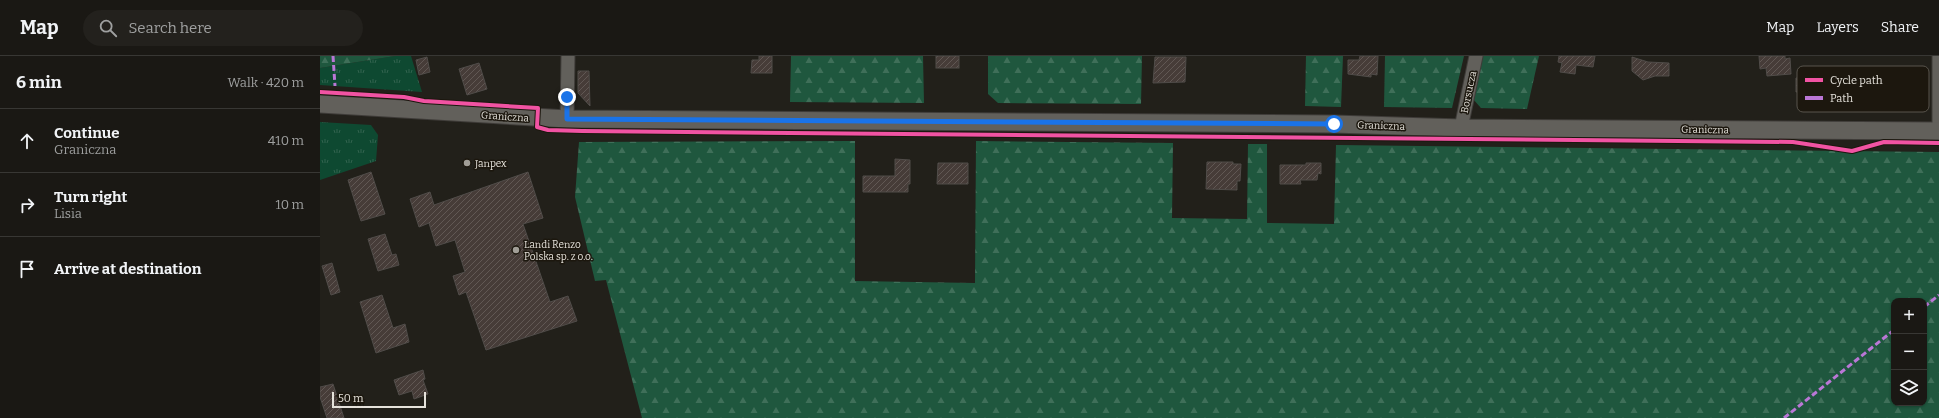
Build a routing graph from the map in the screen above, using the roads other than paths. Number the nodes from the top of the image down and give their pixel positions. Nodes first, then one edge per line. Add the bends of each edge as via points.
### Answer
1 (568, 56) edge
2 (1476, 56) edge
3 (1939, 56) edge
4 (320, 104) edge
5 (567, 119) junction
6 (1461, 128) junction
7 (1939, 131) edge

1 - 5 street
2 - 6 street, Borsucza
3 - 7 street
4 - 5 street, Graniczna
5 - 6 street, Graniczna via 1326,124
6 - 7 street, Graniczna

